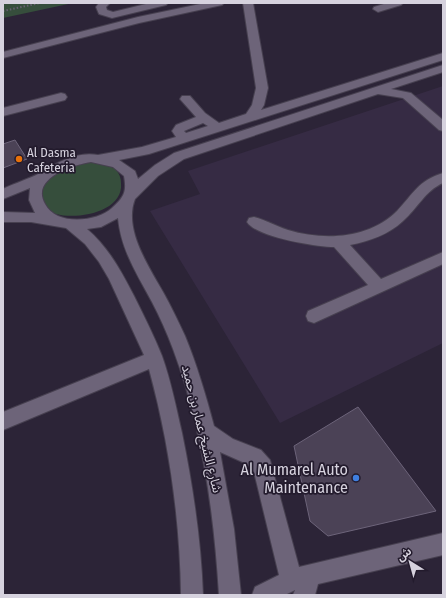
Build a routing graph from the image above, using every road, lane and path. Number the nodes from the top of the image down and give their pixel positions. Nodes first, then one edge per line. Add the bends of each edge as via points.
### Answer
1 (40, 3) edge
2 (105, 3) edge
3 (163, 3) edge
4 (219, 3) edge
5 (248, 3) edge
6 (398, 3) edge
7 (192, 6) edge
8 (378, 9) dead end
9 (3, 11) edge
10 (3, 55) edge
11 (443, 56) edge
12 (443, 68) edge
13 (410, 79) junction
14 (378, 90) junction
15 (407, 95) junction
16 (61, 97) dead end
17 (186, 99) dead end
18 (3, 112) edge
19 (251, 117) junction
20 (204, 118) junction
21 (217, 127) junction
22 (443, 127) edge
23 (183, 138) junction
24 (100, 159) junction
25 (47, 175) junction
26 (443, 178) edge
27 (3, 194) edge
28 (130, 199) junction
29 (3, 217) edge
30 (254, 222) dead end
31 (64, 223) junction
32 (338, 241) junction
33 (443, 258) edge
34 (379, 287) junction
35 (314, 316) dead end
36 (154, 359) junction
37 (3, 421) edge
38 (206, 432) junction
39 (443, 544) edge
40 (300, 584) edge
41 (192, 595) edge
42 (230, 595) edge
43 (263, 595) edge

1 - 9 path
2 - 3 street via 100,8 104,14 109,15
4 - 7 street
5 - 19 street via 262,88 261,99
6 - 8 street
7 - 10 street
11 - 19 street
12 - 13 street
13 - 14 street
13 - 15 street
14 - 15 street
14 - 28 street via 179,156 147,177
15 - 22 street
16 - 18 street
17 - 20 street
19 - 21 street
20 - 21 street
20 - 23 street via 180,128 178,131
21 - 23 street
23 - 24 street via 133,154
24 - 25 street via 71,161
24 - 28 street via 116,163 127,171 134,186
25 - 27 street
25 - 31 street via 37,189 37,204 42,212
26 - 32 street via 422,189 404,212 377,232
28 - 31 street via 114,214 96,222 83,225
28 - 38 street, شارع الشيخ عمار بن حميد via 126,223 129,244 179,343
29 - 31 street via 31,217
30 - 32 street via 289,236 313,241
31 - 36 street via 94,242 106,258 144,333
32 - 34 street
33 - 34 street
34 - 35 street
36 - 37 street
36 - 41 street via 166,400 181,481
38 - 40 street via 226,445 254,457 263,466
38 - 42 street, شارع الشيخ عمار بن حميد via 223,520
39 - 40 street
40 - 43 street

